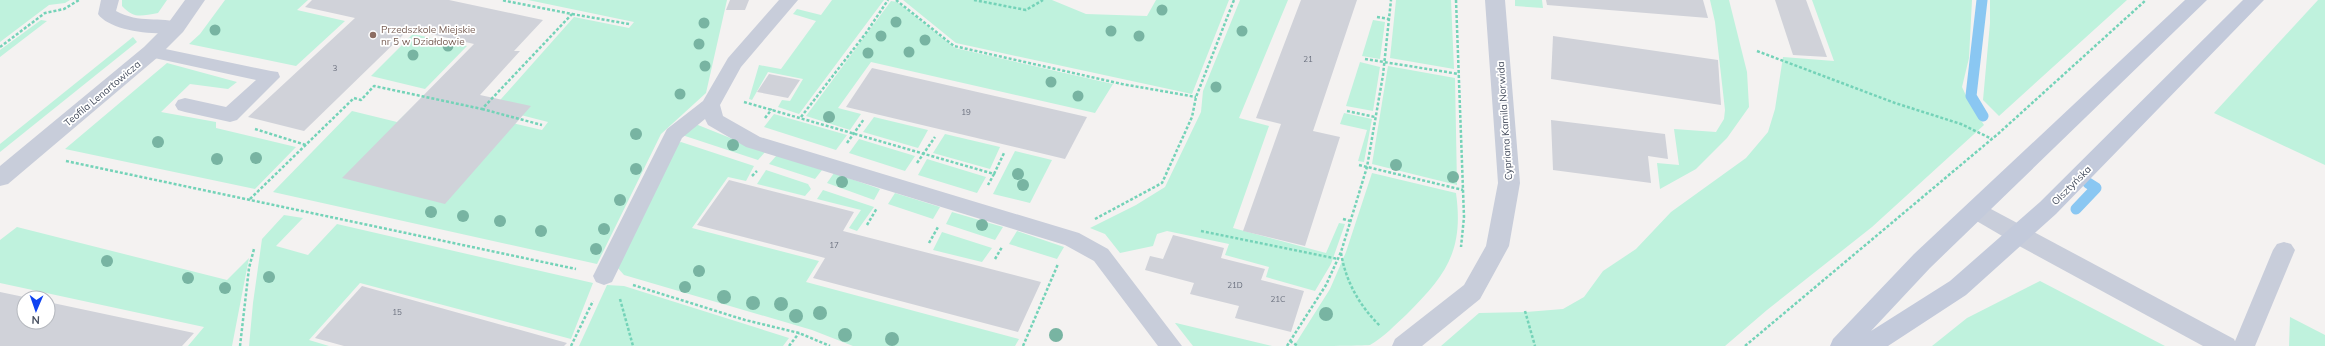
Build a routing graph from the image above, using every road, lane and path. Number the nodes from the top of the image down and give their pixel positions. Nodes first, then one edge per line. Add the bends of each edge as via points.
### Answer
1 (79, 0) edge
2 (110, 0) edge
3 (195, 0) edge
4 (501, 0) edge
5 (789, 0) edge
6 (888, 0) edge
7 (896, 0) edge
8 (974, 0) edge
9 (1043, 0) edge
10 (1234, 0) edge
11 (1391, 0) edge
12 (1456, 0) edge
13 (1495, 0) edge
14 (2146, 0) edge
15 (2197, 0) edge
16 (2254, 0) edge
17 (572, 14) junction
18 (1378, 17) dead end
19 (1389, 19) junction
20 (629, 24) dead end
21 (176, 27) junction
22 (0, 47) edge
23 (1757, 51) dead end
24 (151, 52) junction
25 (1365, 59) dead end
26 (1384, 62) junction
27 (1459, 74) junction
28 (1196, 97) junction
29 (185, 105) dead end
30 (710, 105) junction
31 (482, 109) junction
32 (1347, 112) dead end
33 (230, 115) junction
34 (801, 117) junction
35 (1375, 117) junction
36 (542, 125) dead end
37 (1992, 139) junction
38 (306, 145) junction
39 (31, 152) junction
40 (1004, 153) dead end
41 (1360, 165) dead end
42 (1367, 167) junction
43 (994, 174) junction
44 (0, 178) edge
45 (987, 188) dead end
46 (1463, 190) junction
47 (250, 200) junction
48 (1976, 210) junction
49 (1343, 219) dead end
50 (1350, 221) junction
51 (1201, 231) dead end
52 (2018, 235) junction
53 (1072, 239) junction
54 (1461, 248) dead end
55 (254, 249) dead end
56 (2284, 250) dead end
57 (1341, 252) junction
58 (1338, 259) junction
59 (604, 276) junction
60 (1525, 311) dead end
61 (1385, 331) dead end
62 (799, 333) junction
63 (1290, 341) junction
64 (240, 346) edge
65 (571, 346) edge
66 (633, 346) edge
67 (789, 346) edge
68 (830, 346) edge
69 (1023, 346) edge
70 (1171, 346) edge
71 (1287, 346) edge
72 (1298, 346) edge
73 (1404, 346) edge
74 (1535, 346) edge
75 (1745, 346) edge
76 (1842, 346) edge
77 (1868, 346) edge
78 (2225, 346) edge
79 (2244, 346) edge

1 - 22 path via 64,9 45,13
2 - 21 lane via 107,14 121,22 155,28
3 - 21 street, Teofila Lenartowicza
4 - 17 path
5 - 30 lane via 747,48 717,89
6 - 34 path via 866,33
7 - 28 path via 954,46 1122,84
8 - 9 path via 1026,10
10 - 28 path
11 - 19 path
12 - 27 path
13 - 73 street, Cypriana Kamila Norwida via 1510,183 1497,246 1472,292
14 - 37 path
15 - 48 main road
16 - 52 main road, Olsztyńska via 2048,208
17 - 20 path
17 - 31 path
18 - 19 path
19 - 26 path
21 - 24 street, Teofila Lenartowicza
23 - 37 path via 1895,103 1960,124
24 - 33 lane via 271,77
24 - 39 street, Teofila Lenartowicza
25 - 26 path
26 - 27 path
26 - 35 path
27 - 46 path
28 - 53 path via 1192,117 1162,183 1084,225
29 - 33 lane
30 - 34 path via 740,101
30 - 53 lane via 715,120 753,142
30 - 59 lane via 674,134
31 - 36 path
31 - 38 path via 374,86 361,100 354,98
32 - 35 path
33 - 38 path via 229,121
34 - 43 path
35 - 42 path
37 - 75 path
38 - 47 path
39 - 44 street, Teofila Lenartowicza
39 - 47 path
40 - 43 path
41 - 42 path
42 - 46 path
42 - 50 path
43 - 45 path
46 - 54 path
47 - 59 path
48 - 52 street
48 - 76 main road via 1922,261
49 - 50 path
50 - 57 path
51 - 58 path
52 - 77 main road, Olsztyńska via 1958,288
52 - 78 street
53 - 69 path
53 - 70 lane via 1101,255
55 - 64 path via 249,268
56 - 79 lane
57 - 58 path
57 - 61 path via 1343,268 1351,290 1374,321
58 - 63 path via 1326,285
59 - 62 path via 745,320
59 - 65 path
59 - 66 path via 619,298
60 - 74 path
62 - 67 path
62 - 68 path
63 - 71 path
63 - 72 path

